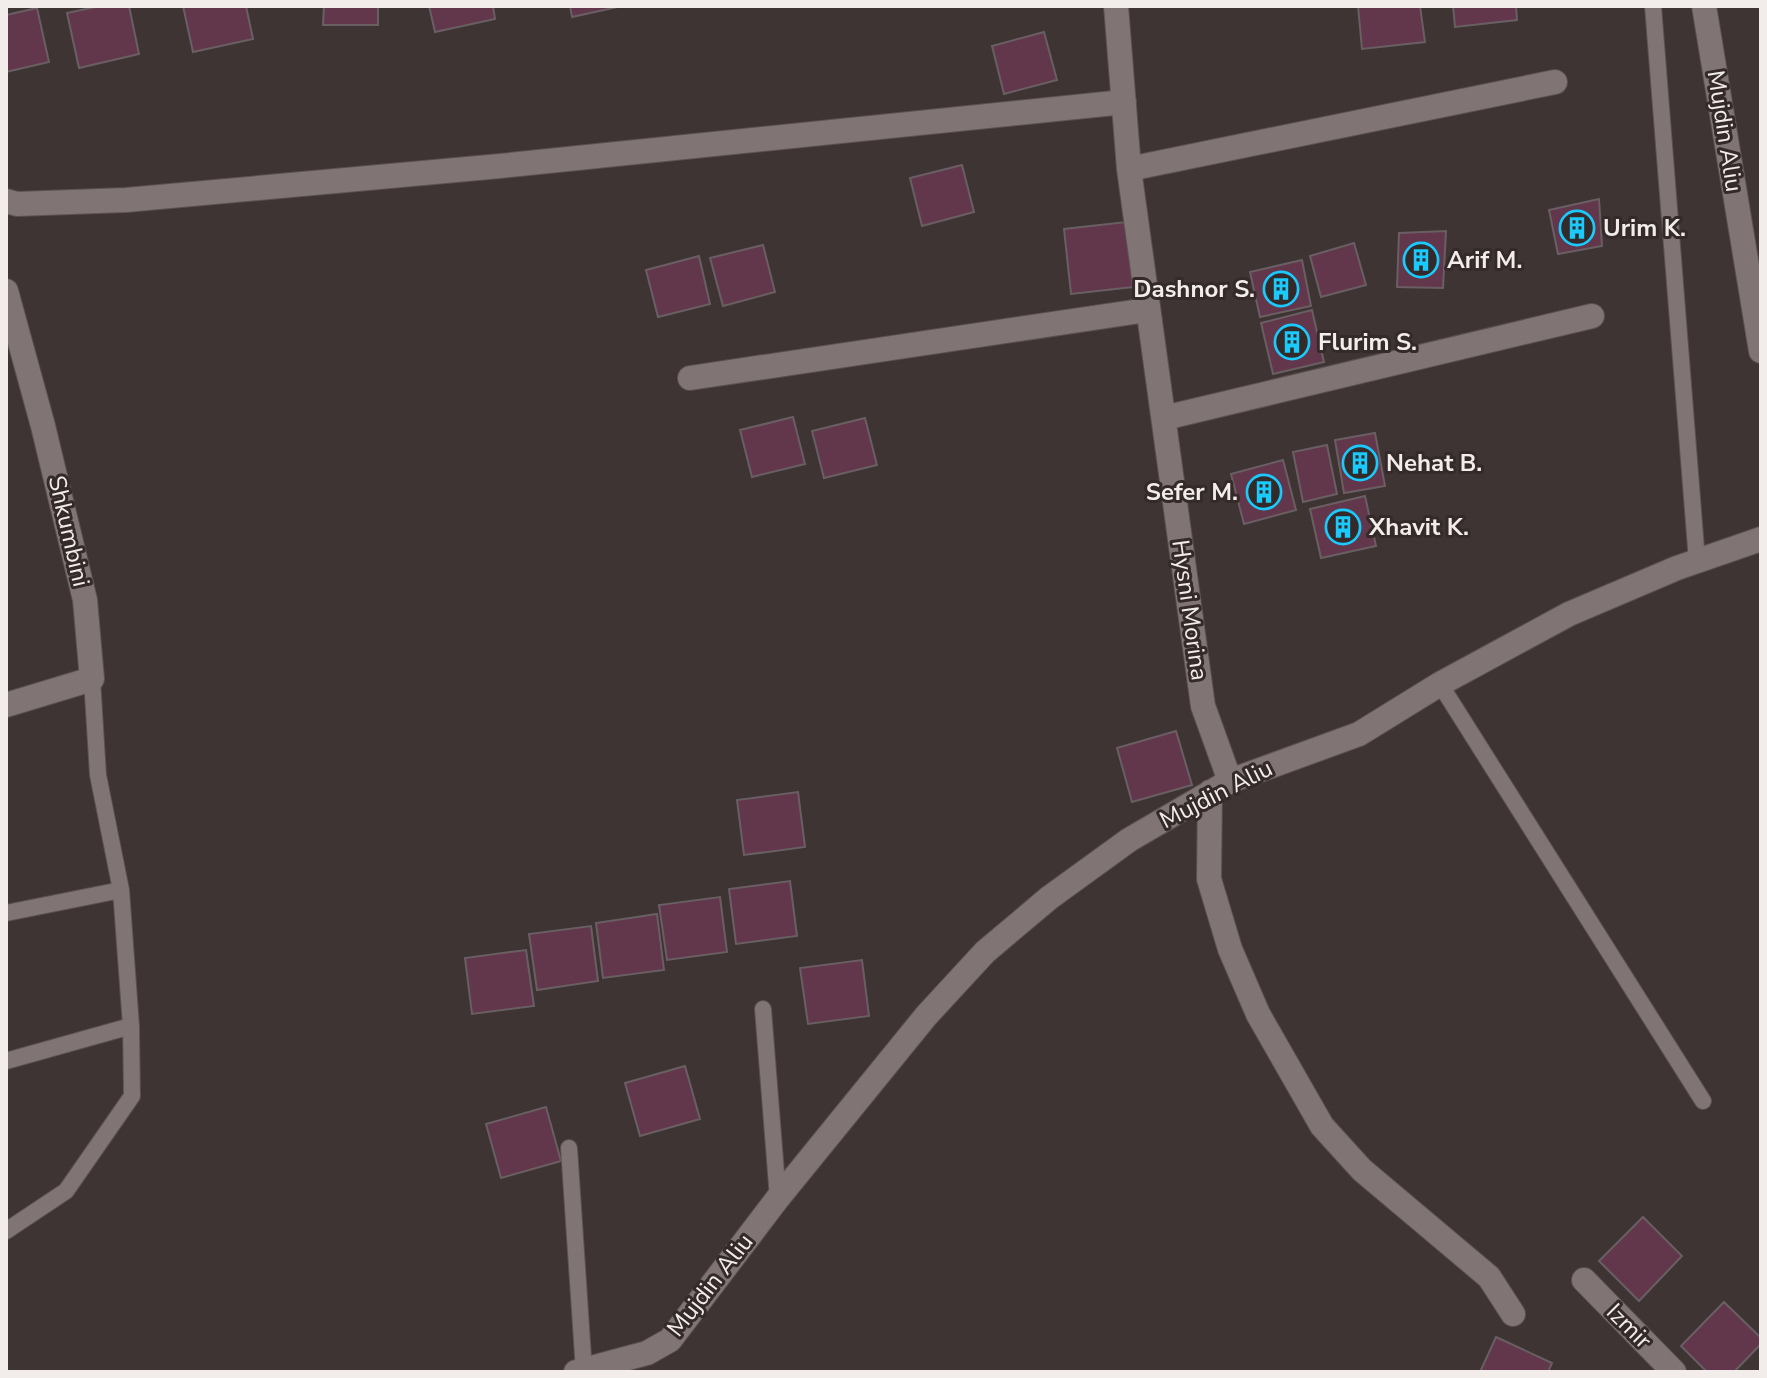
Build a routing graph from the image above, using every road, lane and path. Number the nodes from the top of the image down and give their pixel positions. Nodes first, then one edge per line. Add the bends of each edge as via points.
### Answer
1 (1116, 6) edge
2 (1653, 6) edge
3 (1704, 6) edge
4 (1555, 82) dead end
5 (1124, 102) junction
6 (1129, 169) junction
7 (6, 201) edge
8 (7, 296) edge
9 (1147, 310) junction
10 (1592, 316) dead end
11 (1761, 351) edge
12 (690, 378) dead end
13 (1164, 418) junction
14 (1761, 539) edge
15 (1697, 561) junction
16 (92, 679) junction
17 (1440, 684) junction
18 (6, 705) edge
19 (1220, 786) junction
20 (121, 890) junction
21 (6, 913) edge
22 (763, 1009) dead end
23 (131, 1026) junction
24 (6, 1061) edge
25 (1703, 1101) dead end
26 (569, 1148) dead end
27 (778, 1198) junction
28 (6, 1231) edge
29 (1584, 1280) dead end
30 (1513, 1314) dead end
31 (584, 1371) edge
32 (576, 1372) edge
33 (1674, 1372) edge

1 - 5 street, Hysni Morina
2 - 15 lane
3 - 11 street, Mujdin Aliu
4 - 6 street
5 - 6 street, Hysni Morina
5 - 7 street via 126,200
6 - 9 street, Hysni Morina
8 - 16 street, Shkumbini via 85,600
9 - 12 street
9 - 13 street, Hysni Morina
10 - 13 street
13 - 19 street, Hysni Morina via 1203,706
14 - 15 street, Mujdin Aliu
15 - 17 street, Mujdin Aliu via 1569,614
16 - 18 street
16 - 20 lane via 98,775
17 - 19 street, Mujdin Aliu via 1359,734
17 - 25 lane
19 - 27 street, Mujdin Aliu via 1129,840 985,952
19 - 30 street via 1209,879 1230,949 1258,1014 1322,1126 1362,1170 1489,1277
20 - 21 lane
20 - 23 lane
22 - 27 lane
23 - 24 lane
23 - 28 lane via 132,1096 66,1191
26 - 31 lane
27 - 31 street, Mujdin Aliu via 670,1340 647,1353
29 - 33 street, Izmir
31 - 32 street, Mujdin Aliu

